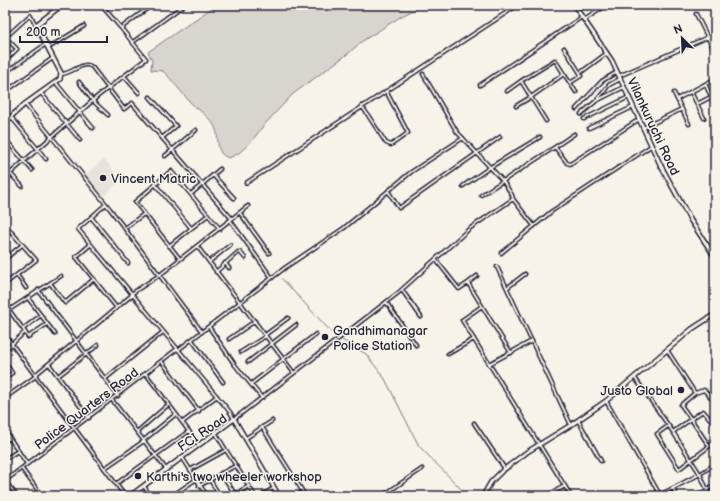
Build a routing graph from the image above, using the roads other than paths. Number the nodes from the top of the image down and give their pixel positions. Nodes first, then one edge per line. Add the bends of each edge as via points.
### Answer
1 (62, 5) edge
2 (101, 5) edge
3 (152, 5) edge
4 (184, 5) edge
5 (518, 5) edge
6 (574, 5) edge
7 (601, 9) dead end
8 (696, 14) dead end
9 (583, 18) junction
10 (36, 25) junction
11 (84, 26) dead end
12 (121, 28) junction
13 (715, 34) edge
14 (707, 37) junction
15 (5, 38) edge
16 (133, 42) junction
17 (46, 44) junction
18 (712, 46) dead end
19 (48, 48) junction
20 (564, 48) dead end
21 (5, 51) edge
22 (607, 53) junction
23 (10, 56) junction
24 (54, 58) junction
25 (5, 60) edge
26 (617, 72) junction
27 (580, 73) junction
28 (61, 74) junction
29 (423, 74) dead end
30 (564, 74) junction
31 (5, 76) edge
32 (124, 76) junction
33 (620, 77) junction
34 (715, 79) edge
35 (521, 81) junction
36 (79, 82) dead end
37 (56, 83) junction
38 (570, 83) junction
39 (705, 84) junction
40 (480, 85) dead end
41 (624, 87) junction
42 (108, 89) junction
43 (386, 91) junction
44 (507, 91) dead end
45 (5, 92) edge
46 (576, 92) dead end
47 (691, 92) junction
48 (139, 93) dead end
49 (674, 93) dead end
50 (41, 94) junction
51 (150, 97) dead end
52 (531, 97) junction
53 (628, 97) junction
54 (711, 97) junction
55 (677, 99) junction
56 (93, 101) junction
57 (596, 101) junction
58 (25, 104) junction
59 (697, 104) junction
60 (715, 104) edge
61 (362, 106) junction
62 (516, 106) dead end
63 (633, 107) junction
64 (576, 109) dead end
65 (682, 109) junction
66 (81, 113) junction
67 (580, 114) dead end
68 (108, 115) dead end
69 (12, 117) junction
70 (704, 118) dead end
71 (584, 119) dead end
72 (638, 120) junction
73 (546, 121) dead end
74 (5, 122) edge
75 (689, 124) dead end
76 (67, 125) junction
77 (93, 128) dead end
78 (589, 128) dead end
79 (642, 129) junction
80 (196, 130) dead end
81 (574, 134) dead end
82 (500, 137) dead end
83 (540, 137) dead end
84 (53, 138) junction
85 (162, 138) junction
86 (463, 138) junction
87 (5, 139) edge
88 (80, 140) dead end
89 (651, 146) junction
90 (555, 147) junction
91 (38, 150) junction
92 (172, 150) junction
93 (475, 154) junction
94 (165, 156) dead end
95 (46, 159) dead end
96 (24, 162) junction
97 (5, 168) edge
98 (489, 168) junction
99 (220, 169) dead end
100 (32, 170) dead end
101 (10, 174) junction
102 (213, 175) junction
103 (5, 178) edge
104 (503, 181) junction
105 (246, 183) dead end
106 (155, 184) junction
107 (202, 184) junction
108 (22, 186) dead end
109 (463, 186) dead end
110 (388, 191) junction
111 (191, 194) junction
112 (481, 195) dead end
113 (234, 198) dead end
114 (513, 199) junction
115 (106, 204) junction
116 (248, 206) dead end
117 (240, 213) junction
118 (144, 214) junction
119 (208, 215) junction
120 (91, 217) junction
121 (231, 219) junction
122 (5, 225) edge
123 (534, 226) junction
124 (124, 228) junction
125 (191, 228) junction
126 (9, 229) junction
127 (220, 229) junction
128 (5, 233) edge
129 (22, 245) junction
130 (90, 245) junction
131 (230, 245) dead end
132 (169, 246) junction
133 (197, 246) junction
134 (269, 253) dead end
135 (501, 253) dead end
136 (715, 257) edge
137 (245, 258) dead end
138 (5, 259) edge
139 (180, 259) junction
140 (436, 260) junction
141 (209, 262) junction
142 (128, 263) dead end
143 (225, 263) junction
144 (497, 267) dead end
145 (229, 268) dead end
146 (216, 272) junction
147 (161, 274) junction
148 (526, 274) dead end
149 (17, 275) junction
150 (61, 276) dead end
151 (477, 276) dead end
152 (272, 278) junction
153 (94, 279) junction
154 (50, 283) junction
155 (468, 283) junction
156 (5, 284) edge
157 (508, 287) junction
158 (26, 288) dead end
159 (38, 290) junction
160 (402, 290) junction
161 (131, 294) junction
162 (28, 298) junction
163 (386, 302) junction
164 (241, 303) junction
165 (482, 306) junction
166 (116, 307) junction
167 (715, 314) edge
168 (41, 315) junction
169 (421, 317) dead end
170 (288, 318) dead end
171 (255, 321) junction
172 (47, 324) junction
173 (296, 325) dead end
174 (208, 327) junction
175 (23, 329) junction
176 (25, 332) junction
177 (163, 332) junction
178 (202, 332) junction
179 (5, 334) edge
180 (55, 334) dead end
181 (316, 334) dead end
182 (266, 335) junction
183 (229, 339) dead end
184 (474, 339) junction
185 (75, 340) junction
186 (192, 340) junction
187 (532, 341) junction
188 (12, 344) junction
189 (272, 344) junction
190 (98, 345) dead end
191 (416, 345) dead end
192 (5, 350) edge
193 (178, 350) junction
194 (667, 350) junction
195 (241, 352) dead end
196 (511, 353) junction
197 (86, 354) junction
198 (448, 354) dead end
199 (284, 360) junction
200 (5, 362) edge
201 (162, 362) junction
202 (248, 362) dead end
203 (49, 364) junction
204 (489, 364) junction
205 (294, 373) junction
206 (146, 374) junction
207 (35, 376) junction
208 (58, 376) junction
209 (5, 378) edge
210 (635, 378) junction
211 (105, 379) junction
212 (223, 382) dead end
213 (251, 384) junction
214 (695, 393) junction
215 (118, 396) junction
216 (217, 396) junction
217 (5, 398) edge
218 (262, 398) junction
219 (112, 400) junction
220 (606, 401) junction
221 (715, 402) edge
222 (169, 404) junction
223 (199, 411) junction
224 (176, 414) junction
225 (89, 418) junction
226 (234, 419) junction
227 (691, 419) junction
228 (578, 420) junction
229 (272, 421) dead end
230 (183, 422) junction
231 (474, 423) dead end
232 (714, 423) edge
233 (571, 425) junction
234 (669, 426) junction
235 (75, 428) junction
236 (262, 428) junction
237 (5, 431) edge
238 (138, 431) junction
239 (189, 431) junction
240 (216, 432) junction
241 (673, 432) junction
242 (10, 438) junction
243 (245, 439) junction
244 (144, 440) junction
245 (5, 441) edge
246 (715, 442) edge
247 (199, 445) junction
248 (539, 445) junction
249 (709, 446) junction
250 (226, 450) junction
251 (18, 451) junction
252 (155, 455) junction
253 (182, 458) junction
254 (5, 459) edge
255 (601, 461) dead end
256 (690, 461) junction
257 (27, 464) junction
258 (715, 464) edge
259 (235, 466) junction
260 (105, 468) junction
261 (22, 469) junction
262 (422, 469) dead end
263 (505, 469) junction
264 (166, 470) junction
265 (190, 470) junction
266 (221, 473) junction
267 (700, 474) junction
268 (196, 480) junction
269 (210, 480) junction
270 (5, 481) edge
271 (116, 484) junction
272 (715, 485) edge
273 (144, 486) junction
274 (199, 486) junction
275 (249, 486) junction
276 (565, 486) junction
277 (274, 488) junction
278 (673, 488) junction
279 (391, 490) junction
280 (706, 490) junction
281 (234, 495) edge
282 (17, 496) edge
283 (42, 496) edge
284 (125, 496) edge
285 (130, 496) edge
286 (150, 496) edge
287 (172, 496) edge
288 (207, 496) edge
289 (220, 496) edge
290 (255, 496) edge
291 (261, 496) edge
292 (279, 496) edge
293 (296, 496) edge
294 (382, 496) edge
295 (394, 496) edge
296 (483, 496) edge
297 (546, 496) edge
298 (571, 496) edge
299 (660, 496) edge
300 (676, 496) edge
301 (697, 496) edge
302 (710, 496) edge

1 - 10 street
2 - 12 street
3 - 12 street
4 - 16 street
5 - 43 street
6 - 9 street, Vilankuruchi Road
7 - 9 street
8 - 14 street
9 - 22 street, Vilankuruchi Road
9 - 40 street
10 - 15 street via 30,15
10 - 17 street
11 - 19 street
12 - 16 street
13 - 14 street
14 - 18 street
14 - 33 street
15 - 23 street via 17,49
16 - 32 street via 146,59
17 - 19 street
17 - 31 street via 9,70
19 - 24 street
20 - 27 street
21 - 23 street
22 - 26 street, Vilankuruchi Road
22 - 27 street
23 - 25 street
24 - 28 street
24 - 45 street
26 - 33 street, Vilankuruchi Road
26 - 64 street via 602,81
27 - 38 street via 581,76
28 - 37 street via 60,80
28 - 42 street via 88,64
29 - 86 street
30 - 35 street via 555,60
30 - 38 street
30 - 52 street
32 - 42 street
32 - 48 street
33 - 41 street, Vilankuruchi Road
33 - 57 street via 609,85
34 - 39 street
35 - 44 street
35 - 52 street
36 - 56 street
37 - 50 street
37 - 66 street
38 - 46 street
39 - 47 street
39 - 54 street
41 - 53 street, Vilankuruchi Road
41 - 57 street
42 - 56 street
42 - 85 street via 124,109 132,103
43 - 61 street
43 - 61 street via 408,133 396,142 391,145 386,143
47 - 55 street
47 - 59 street
49 - 55 street
50 - 58 street
50 - 76 street
51 - 85 street via 176,126
52 - 62 street
52 - 73 street
53 - 63 street, Vilankuruchi Road
53 - 71 street
54 - 59 street
54 - 60 street
55 - 65 street
56 - 66 street
56 - 68 street
57 - 67 street
58 - 69 street
58 - 84 street
59 - 70 street
61 - 105 street
63 - 72 street, Vilankuruchi Road
63 - 78 street
65 - 75 street
65 - 79 street
66 - 76 street
66 - 77 street
69 - 74 street
69 - 91 street
72 - 79 street, Vilankuruchi Road
72 - 90 street via 570,164
76 - 84 street
76 - 88 street
79 - 89 street, Vilankuruchi Road
80 - 92 street
81 - 90 street
82 - 93 street
83 - 98 street
84 - 91 street
84 - 115 street
85 - 92 street
86 - 93 street
86 - 110 street, Police Quarters Road via 411,172
87 - 96 street
89 - 123 street via 552,211
89 - 136 street, Vilankuruchi Road via 690,221
90 - 104 street
91 - 95 street
91 - 96 street
92 - 94 street
92 - 107 street
93 - 98 street
93 - 110 street via 399,208
96 - 100 street
96 - 101 street
97 - 101 street
98 - 104 street
98 - 109 street
99 - 102 street
101 - 103 street
101 - 108 street
102 - 107 street
102 - 113 street
104 - 112 street
104 - 114 street
106 - 111 street via 171,171
106 - 118 street via 135,202
106 - 125 street
107 - 111 street
107 - 121 street
110 - 152 street, Police Quarters Road via 344,228
111 - 119 street
114 - 123 street
114 - 140 street via 469,229
115 - 120 street
115 - 124 street
116 - 117 street
117 - 121 street
117 - 134 street
118 - 124 street
118 - 132 street
119 - 125 street
119 - 127 street
120 - 130 street via 78,229
120 - 142 street
121 - 127 street
121 - 152 street
122 - 126 street
123 - 135 street
124 - 147 street
125 - 132 street
126 - 128 street
126 - 129 street
127 - 133 street
129 - 138 street
129 - 149 street via 36,260
130 - 153 street via 76,257
130 - 161 street
131 - 141 street
132 - 139 street
133 - 139 street
133 - 141 street
137 - 143 street via 240,252
139 - 147 street
140 - 155 street via 458,289
140 - 160 street
141 - 146 street
143 - 145 street
143 - 146 street
144 - 157 street
146 - 164 street
147 - 161 street
147 - 178 street
148 - 157 street
149 - 156 street
149 - 158 street
150 - 154 street
151 - 155 street
152 - 164 street, Police Quarters Road
153 - 154 street via 65,303
153 - 166 street
154 - 159 street
155 - 165 street
157 - 187 street
159 - 162 street
159 - 185 street
160 - 163 street
160 - 169 street
161 - 166 street
161 - 177 street
162 - 168 street
162 - 175 street via 9,310
163 - 191 street
163 - 205 street
164 - 171 street
164 - 174 street, Police Quarters Road
165 - 184 street via 462,320
165 - 196 street
166 - 185 street
167 - 194 street
168 - 172 street
168 - 175 street
170 - 182 street
171 - 182 street
171 - 183 street
172 - 176 street via 28,337
172 - 180 street
173 - 189 street
174 - 178 street, Police Quarters Road
174 - 213 street
175 - 176 street
176 - 188 street
177 - 193 street
177 - 211 street
178 - 186 street, Police Quarters Road
179 - 188 street
181 - 199 street
182 - 189 street
182 - 195 street
184 - 198 street
184 - 204 street
185 - 197 street
185 - 203 street
186 - 193 street, Police Quarters Road
186 - 212 street
187 - 196 street
187 - 233 street
188 - 192 street
188 - 207 street
189 - 199 street
189 - 202 street
190 - 197 street
193 - 201 street, Police Quarters Road
193 - 216 street
194 - 210 street
194 - 214 street
196 - 204 street
197 - 208 street
197 - 211 street
199 - 205 street
199 - 213 street
200 - 209 street via 12,373
201 - 206 street, Police Quarters Road
201 - 223 street
203 - 207 street
203 - 208 street
204 - 248 street
205 - 218 street
206 - 215 street, Police Quarters Road
206 - 222 street
207 - 217 street
207 - 235 street
208 - 225 street
210 - 220 street
210 - 234 street
211 - 215 street
213 - 218 street
214 - 221 street via 704,390
214 - 227 street via 681,404
215 - 219 street, Police Quarters Road
216 - 223 street
216 - 226 street
218 - 226 street
219 - 225 street, Police Quarters Road
219 - 238 street
220 - 228 street
220 - 299 street
222 - 224 street
222 - 238 street
223 - 230 street
224 - 230 street
224 - 244 street
225 - 235 street, Police Quarters Road
226 - 240 street, FCI Road
226 - 243 street, FCI Road
227 - 232 street via 704,411
227 - 241 street
227 - 249 street
228 - 233 street
228 - 255 street
229 - 236 street
230 - 239 street
231 - 263 street
233 - 248 street
234 - 241 street
234 - 256 street via 657,434 679,469
235 - 257 street, Police Quarters Road
235 - 260 street
236 - 243 street
236 - 293 street via 303,492
237 - 242 street
238 - 244 street
239 - 247 street
239 - 252 street
240 - 247 street, FCI Road
240 - 250 street
241 - 256 street
242 - 245 street
242 - 251 street
243 - 277 street, FCI Road
244 - 252 street
244 - 260 street
246 - 249 street
247 - 253 street, FCI Road
248 - 263 street
248 - 276 street
249 - 256 street
250 - 259 street
250 - 265 street
251 - 254 street
251 - 257 street
252 - 264 street
252 - 271 street
253 - 264 street, FCI Road
253 - 265 street
256 - 267 street
257 - 261 street, Police Quarters Road
258 - 267 street
259 - 266 street
259 - 275 street
260 - 271 street
261 - 270 street, Police Quarters Road
261 - 283 street
262 - 279 street
263 - 296 street via 491,482
264 - 273 street, FCI Road
265 - 268 street
266 - 269 street
266 - 281 street
267 - 278 street
267 - 280 street
268 - 274 street
268 - 287 street
269 - 274 street
269 - 289 street
270 - 282 street
271 - 284 street
272 - 280 street
273 - 285 street, FCI Road
273 - 286 street
274 - 288 street
275 - 281 street
275 - 290 street
276 - 297 street
276 - 298 street
277 - 291 street
277 - 292 street, FCI Road
278 - 299 street
278 - 300 street
279 - 294 street
279 - 295 street
280 - 301 street
280 - 302 street

